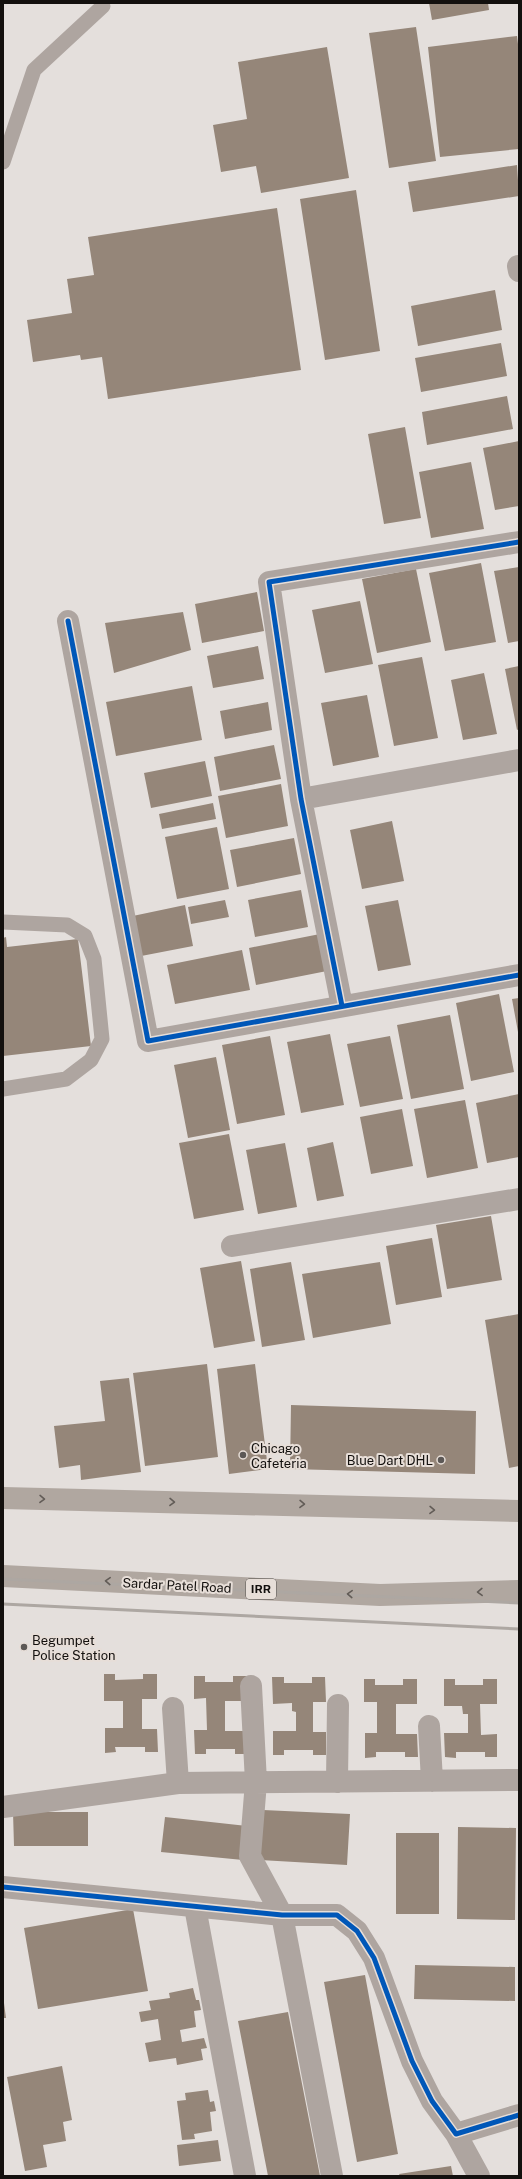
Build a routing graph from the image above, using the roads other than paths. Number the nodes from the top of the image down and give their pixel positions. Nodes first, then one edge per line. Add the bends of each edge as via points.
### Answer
1 (103, 6) dead end
2 (3, 162) edge
3 (519, 542) edge
4 (68, 621) dead end
5 (519, 760) edge
6 (301, 799) junction
7 (3, 922) edge
8 (519, 975) edge
9 (342, 1006) junction
10 (3, 1089) edge
11 (519, 1199) edge
12 (232, 1246) dead end
13 (3, 1498) edge
14 (519, 1511) edge
15 (3, 1576) edge
16 (519, 1591) edge
17 (251, 1686) dead end
18 (338, 1705) dead end
19 (173, 1708) dead end
20 (429, 1726) dead end
21 (519, 1780) edge
22 (432, 1781) junction
23 (256, 1782) junction
24 (337, 1782) junction
25 (178, 1783) junction
26 (3, 1807) edge
27 (3, 1887) edge
28 (195, 1907) junction
29 (282, 1915) junction
30 (519, 2115) edge
31 (456, 2134) junction
32 (245, 2176) edge
33 (332, 2176) edge
34 (479, 2176) edge

1 - 2 lane via 34,70
3 - 6 street via 269,582
4 - 9 street via 148,1041
5 - 6 street
6 - 9 street
7 - 10 lane via 67,925 85,936 94,958 102,1039 92,1060 66,1079
8 - 9 street
11 - 12 street
13 -> 14 main road
16 -> 15 main road, Sardar Patel Road / IRR via 380,1595
17 - 23 street
18 - 24 street
19 - 25 street
20 - 22 street
21 - 22 street
22 - 24 street
23 - 24 street
23 - 25 street
23 - 29 street via 250,1856
25 - 26 street
27 - 28 street
28 - 29 street
28 - 32 street
29 - 31 street via 337,1915 357,1931 374,1958 412,2061 432,2101
29 - 33 street
30 - 31 street
31 - 34 street

